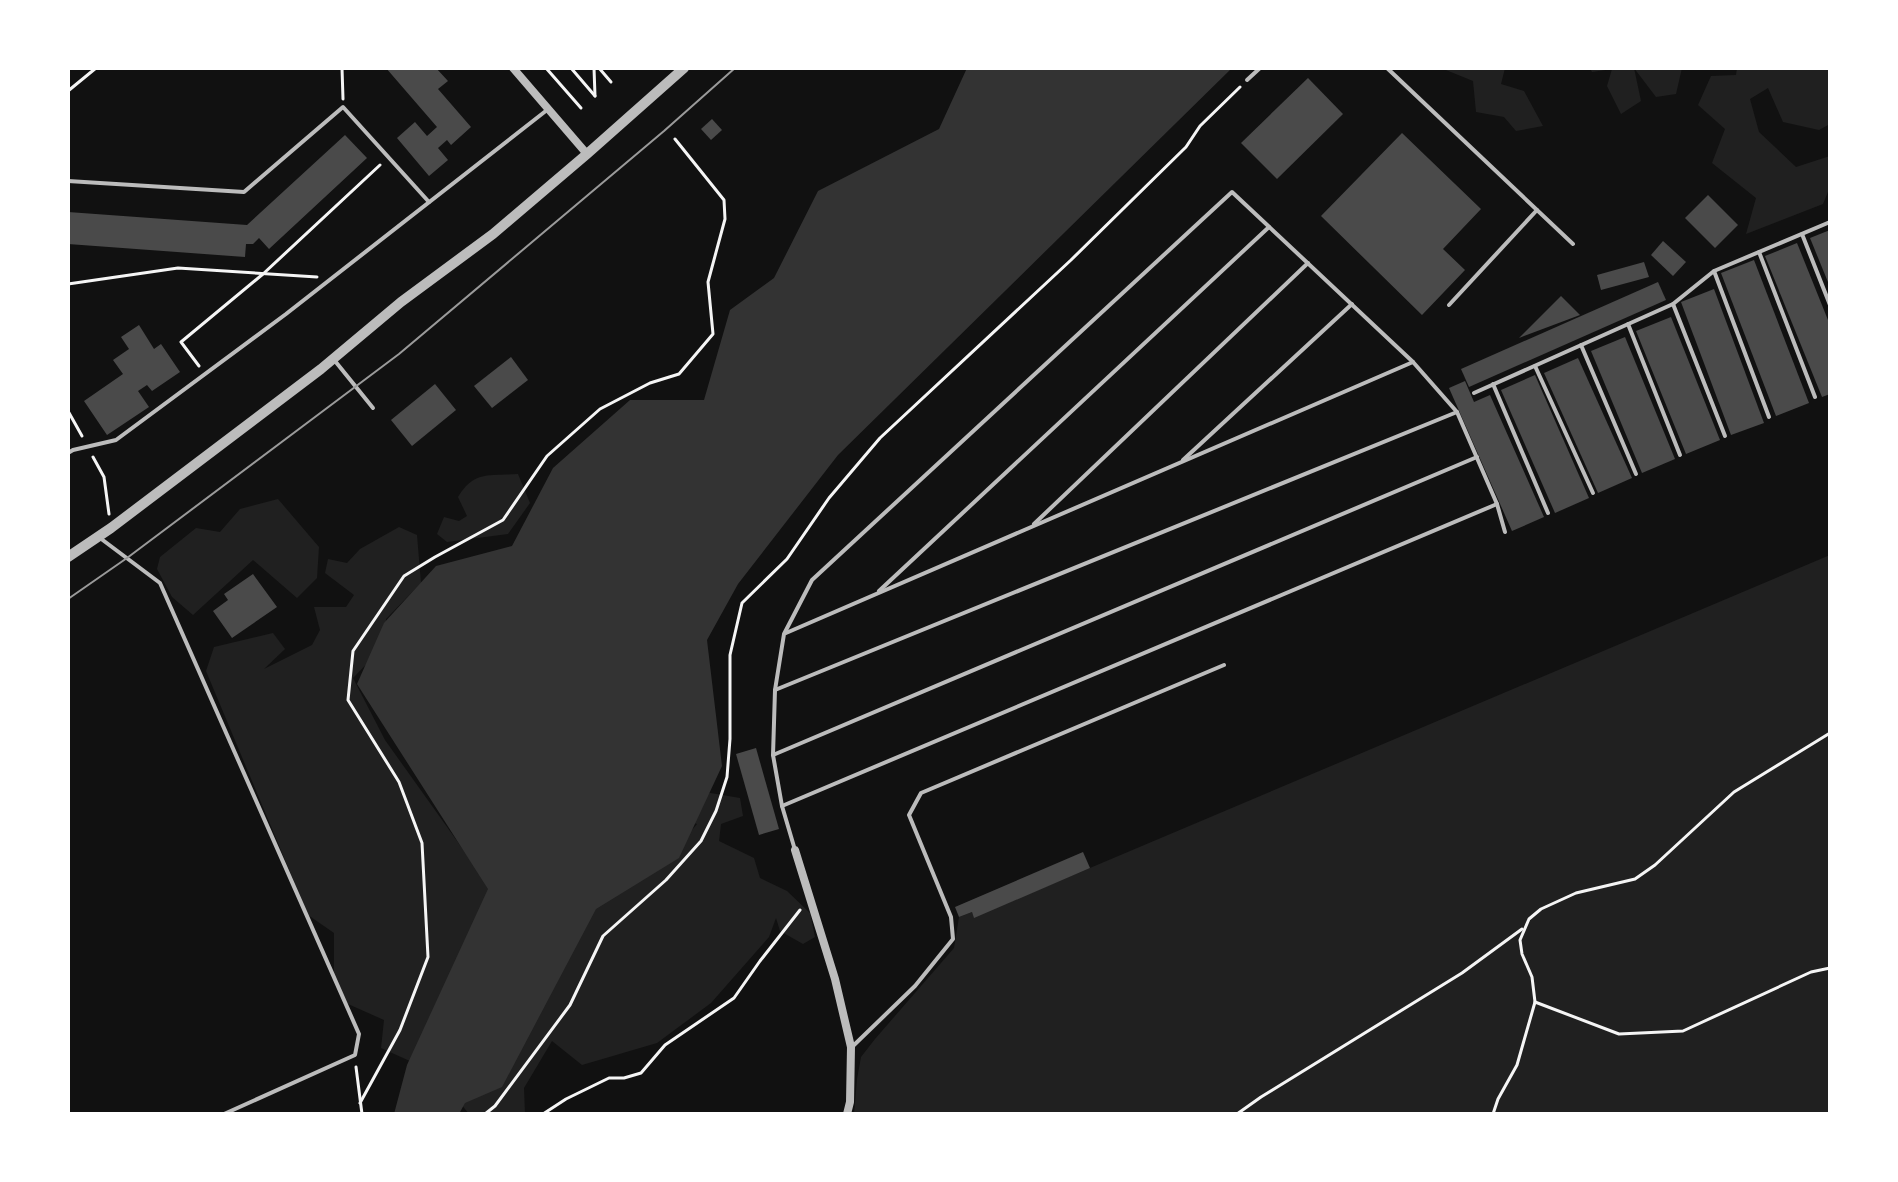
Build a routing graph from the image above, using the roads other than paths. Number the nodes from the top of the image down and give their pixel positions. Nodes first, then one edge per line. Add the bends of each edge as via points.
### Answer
1 (513, 68) edge
2 (684, 68) edge
3 (1260, 68) edge
4 (1387, 68) edge
5 (1247, 80) road end
6 (548, 110) junction
7 (587, 154) junction
8 (68, 181) edge
9 (429, 202) junction
10 (1537, 210) junction
11 (1830, 222) edge
12 (1269, 227) junction
13 (1802, 234) junction
14 (1573, 244) dead end
15 (1759, 252) junction
16 (1308, 263) junction
17 (1714, 271) junction
18 (1352, 304) junction
19 (1673, 304) junction
20 (1449, 305) dead end
21 (1830, 305) edge
22 (1628, 324) junction
23 (1581, 345) junction
24 (333, 359) junction
25 (1413, 362) junction
26 (1535, 366) junction
27 (1493, 384) junction
28 (1474, 393) dead end
29 (1815, 397) dead end
30 (373, 408) dead end
31 (1457, 412) junction
32 (1769, 417) dead end
33 (1725, 436) dead end
34 (68, 453) edge
35 (1680, 455) dead end
36 (1477, 457) junction
37 (1181, 462) junction
38 (1636, 474) dead end
39 (1593, 493) dead end
40 (1497, 504) junction
41 (1548, 513) dead end
42 (1030, 528) junction
43 (1505, 532) dead end
44 (99, 537) junction
45 (68, 557) edge
46 (875, 595) junction
47 (784, 634) junction
48 (1224, 665) dead end
49 (775, 690) junction
50 (773, 755) junction
51 (782, 806) junction
52 (795, 850) joint
53 (851, 1047) junction
54 (224, 1114) edge
55 (847, 1114) edge

1 - 6 street
2 - 7 street
3 - 5 lane
4 - 10 lane
6 - 7 street
6 - 9 lane
7 - 24 street
8 - 9 lane via 244,192 343,107
9 - 34 lane via 116,440
10 - 14 lane
10 - 20 lane
11 - 13 lane
12 - 16 lane
12 - 46 lane
12 - 47 lane via 1232,192 812,580
13 - 15 lane
13 - 21 lane
15 - 17 lane
15 - 29 lane
16 - 18 lane
16 - 42 lane
17 - 19 lane
17 - 32 lane
18 - 25 lane
18 - 37 lane
19 - 22 lane
19 - 33 lane
22 - 23 lane
22 - 35 lane
23 - 26 lane
23 - 38 lane
24 - 30 lane
24 - 44 street
25 - 31 lane
25 - 37 lane
26 - 27 lane
26 - 39 lane
27 - 28 lane
27 - 41 lane
31 - 36 lane
31 - 49 lane
36 - 40 lane
36 - 50 lane
37 - 42 lane
40 - 43 lane
40 - 51 lane
42 - 46 lane
44 - 45 street
44 - 54 lane via 160,583 359,1034 355,1055
46 - 47 lane
47 - 49 lane
48 - 53 lane via 921,793 909,815 951,917 953,939 915,986
49 - 50 lane
50 - 51 lane
51 - 52 lane
52 - 53 street
53 - 55 street

